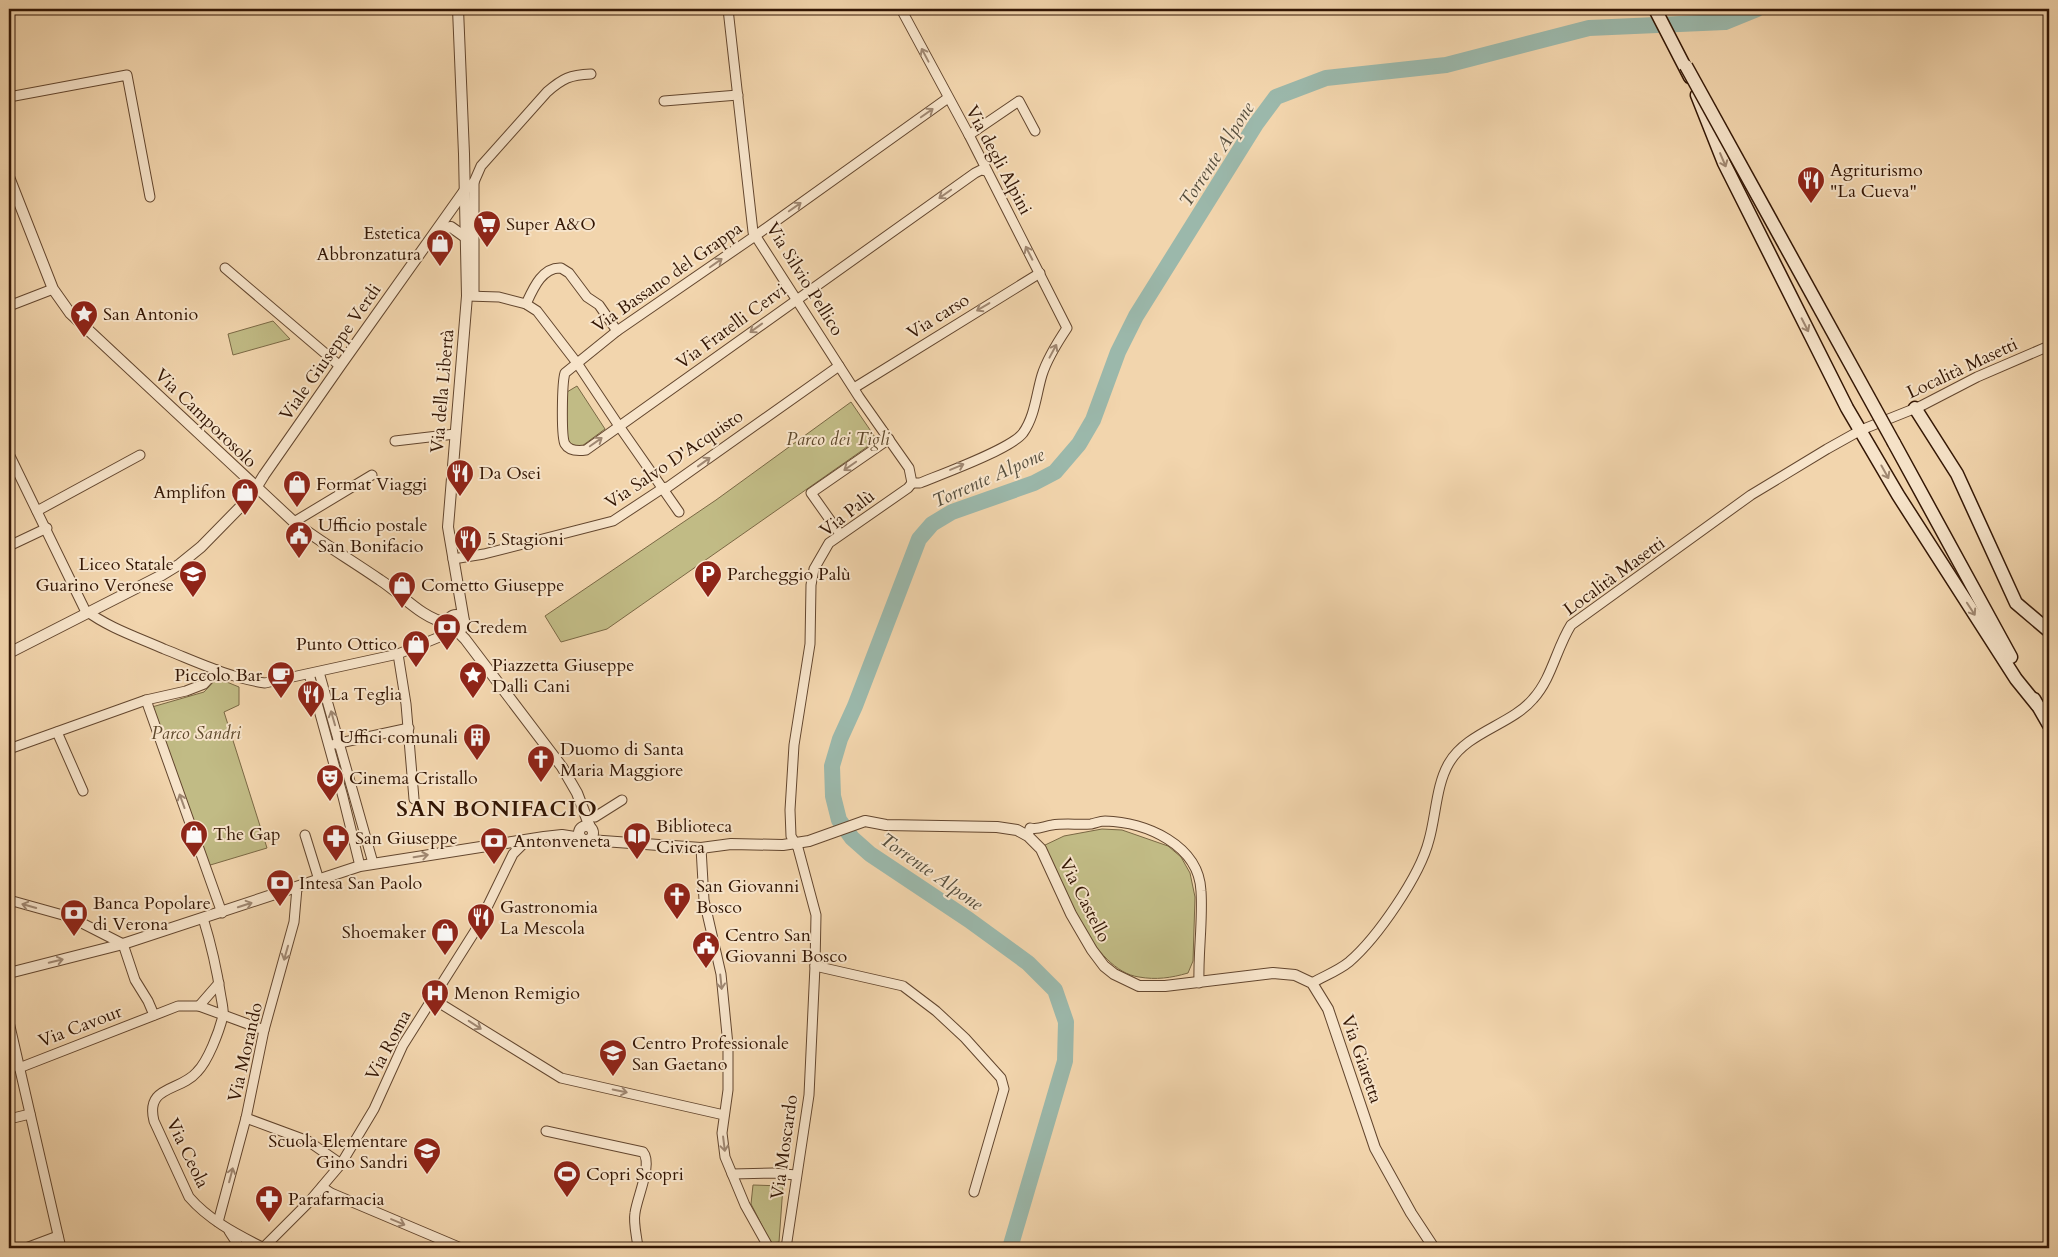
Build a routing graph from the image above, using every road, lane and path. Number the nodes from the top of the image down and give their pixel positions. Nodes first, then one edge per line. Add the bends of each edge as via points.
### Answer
1 (458, 9) edge
2 (728, 9) edge
3 (901, 9) edge
4 (1655, 9) edge
5 (1686, 66) junction
6 (591, 74) dead end
7 (738, 96) junction
8 (9, 97) edge
9 (948, 98) junction
10 (664, 101) dead end
11 (1035, 131) dead end
12 (969, 135) junction
13 (987, 171) junction
14 (9, 177) edge
15 (474, 182) junction
16 (465, 190) junction
17 (150, 197) dead end
18 (468, 220) junction
19 (451, 227) junction
20 (433, 236) junction
21 (756, 236) junction
22 (465, 237) junction
23 (225, 268) dead end
24 (1040, 273) junction
25 (52, 289) junction
26 (470, 296) junction
27 (795, 299) junction
28 (526, 304) junction
29 (9, 306) edge
30 (1067, 328) joint
31 (617, 331) junction
32 (2049, 346) edge
33 (577, 363) junction
34 (340, 366) junction
35 (840, 366) junction
36 (854, 388) junction
37 (1915, 408) junction
38 (619, 426) junction
39 (1861, 430) junction
40 (455, 434) junction
41 (888, 439) junction
42 (396, 441) dead end
43 (571, 449) joint
44 (140, 455) dead end
45 (10, 458) edge
46 (372, 475) dead end
47 (912, 483) junction
48 (256, 488) junction
49 (663, 488) junction
50 (37, 511) junction
51 (679, 512) dead end
52 (294, 522) junction
53 (47, 528) junction
54 (840, 534) junction
55 (9, 546) edge
56 (453, 559) junction
57 (90, 613) junction
58 (455, 625) junction
59 (2049, 631) edge
60 (9, 654) edge
61 (398, 654) junction
62 (217, 670) junction
63 (319, 672) junction
64 (309, 674) junction
65 (146, 700) junction
66 (2037, 705) junction
67 (2049, 724) edge
68 (409, 728) junction
69 (57, 732) junction
70 (340, 743) junction
71 (330, 746) junction
72 (9, 749) edge
73 (84, 791) dead end
74 (354, 794) junction
75 (344, 797) junction
76 (414, 799) dead end
77 (622, 800) dead end
78 (596, 817) dead end
79 (586, 832) junction
80 (305, 835) dead end
81 (1028, 836) junction
82 (526, 841) junction
83 (795, 844) junction
84 (701, 848) junction
85 (372, 863) junction
86 (360, 866) junction
87 (319, 880) junction
88 (296, 888) junction
89 (9, 900) edge
90 (222, 912) junction
91 (203, 918) junction
92 (123, 944) junction
93 (815, 966) junction
94 (9, 973) edge
95 (219, 983) junction
96 (1199, 983) junction
97 (1312, 983) junction
98 (433, 999) junction
99 (199, 1006) junction
100 (223, 1014) junction
101 (154, 1015) junction
102 (9, 1022) edge
103 (264, 1030) junction
104 (19, 1068) junction
105 (30, 1114) junction
106 (724, 1115) junction
107 (246, 1118) junction
108 (9, 1119) edge
109 (546, 1130) dead end
110 (341, 1164) junction
111 (732, 1174) junction
112 (796, 1175) junction
113 (322, 1187) junction
114 (974, 1192) dead end
115 (218, 1222) junction
116 (229, 1231) junction
117 (58, 1236) junction
118 (264, 1247) edge
119 (26, 1248) edge
120 (61, 1248) edge
121 (240, 1248) edge
122 (461, 1248) edge
123 (638, 1248) edge
124 (769, 1248) edge
125 (786, 1248) edge
126 (1434, 1248) edge

1 - 16 street, Via della Libertà
2 - 7 street, Via Silvio Pellico
9 -> 3 street, Via degli Alpini
4 - 5 main road
5 -> 39 main road, bridge via 1724,163
5 - 66 main road, bridge
6 - 15 street via 572,75 547,92 481,166
7 - 10 street
7 - 21 street, Via Silvio Pellico
8 - 17 street via 127,75
9 - 12 street, Via degli Alpini
21 -> 9 street, Via Bassano del Grappa
11 - 12 street via 1019,101
12 - 13 street, Via degli Alpini
24 -> 13 street, Via degli Alpini
13 -> 27 street, Via Fratelli Cervi via 975,173
14 - 25 street, Via Camporosolo
15 - 16 street
15 - 18 street
16 - 18 street, Via della Libertà
16 - 20 street, Viale Giuseppe Verdi
18 - 19 street, Viale Giuseppe Verdi
18 - 22 street, Via della Libertà
18 - 26 street
19 - 20 street, Viale Giuseppe Verdi
19 - 22 street
20 - 34 street, Viale Giuseppe Verdi
21 - 27 street, Via Silvio Pellico
31 -> 21 street, Via Bassano del Grappa
22 - 26 street, Via della Libertà
23 - 34 street
24 - 30 street, Via degli Alpini
24 -> 36 street, Via carso
25 - 29 street
25 - 48 street, Via Camporosolo via 70,313
26 - 28 street via 499,297
26 - 40 street, Via della Libertà
27 - 35 street, Via Silvio Pellico
27 -> 38 street, Via Fratelli Cervi
28 - 31 street via 540,279 550,270 561,268 599,305
28 - 33 street via 537,311
47 -> 30 street, Via Palù via 920,483 998,450 1023,434 1042,376
31 - 33 street, Via Bassano del Grappa
32 - 37 street, Località Masetti
33 - 38 street
33 - 43 street, Via Bassano del Grappa via 564,378 563,437 565,445
34 - 48 street, Viale Giuseppe Verdi
35 - 36 street, Via Silvio Pellico
49 -> 35 street, Via Salvo D'Acquisto
36 - 41 street, Via Silvio Pellico
37 - 39 street, Località Masetti
37 - 59 main road via 1957,474 2016,603
43 -> 38 street, Via Fratelli Cervi via 586,450
38 - 49 street
39 -> 66 main road via 1898,496 2016,679
39 - 97 street, Località Masetti via 1751,496 1571,625 1549,676 1533,700 1461,749 1449,763 1420,867 1375,933 1348,963
40 - 42 street
40 - 56 street, Via della Libertà via 448,527
41 - 47 street, Via Silvio Pellico via 909,468
41 -> 54 street via 811,493
44 - 50 street
45 - 50 street
46 - 52 street
47 - 54 street, Via Palù
48 - 52 street, Via Camporosolo
48 - 57 street, Viale Giuseppe Verdi via 232,518 180,564
49 - 51 street
49 - 56 street, Via Salvo D'Acquisto via 613,521
50 - 53 street
52 - 58 street, Via Camporosolo via 382,580 432,619
53 - 55 street
53 - 57 street
54 - 83 street, Via Palù via 830,542 819,559 811,585 810,644 791,785 791,836
56 - 58 street, Via della Libertà via 460,594
57 - 60 street, Viale Giuseppe Verdi
57 - 62 street via 108,625
58 - 61 street via 440,638
58 - 79 street, Via Camporosolo via 562,767 581,803
61 - 63 street
61 - 68 street
62 - 64 street via 247,681 265,683
62 - 65 street via 204,684
63 - 64 street
70 -> 63 street
64 - 71 street
65 - 69 street
90 -> 65 street
66 - 67 main road
68 - 70 street
68 - 76 street
69 - 72 street
69 - 73 street
70 - 71 street
70 - 74 street
71 - 75 street
74 - 75 street
74 - 85 street
75 - 86 street
77 - 78 street
79 - 82 street
79 - 84 street via 617,841
80 - 87 street
81 - 83 street via 1017,830 997,827 900,826 865,822
81 - 96 street, Via Castello via 1041,849 1071,914 1104,966 1139,986
81 - 96 street via 1030,828 1051,825 1104,821 1130,824 1159,833 1188,856 1201,890
85 -> 82 street
82 - 98 street, Via Roma via 513,854 477,928
83 - 84 street via 731,844
83 - 93 street, Via Moscardo via 816,915
84 -> 106 street via 704,900 720,974 728,1045 728,1090
85 - 86 street
86 - 87 street
87 - 88 street
90 -> 88 street
88 -> 103 street, Via Morando via 294,922
92 -> 89 street via 70,917
90 - 91 street
91 - 92 street
91 - 95 street, Via Ceola
94 -> 92 street
92 - 101 street via 135,980
93 - 112 street, Via Moscardo via 808,1095
93 - 114 street via 903,986 950,1025 1001,1078 1004,1089
95 - 99 street
95 - 100 street, Via Ceola
96 - 97 street via 1273,973 1295,975
97 - 126 street, Via Giaretta via 1328,1009 1375,1148
98 -> 106 street via 561,1078
98 - 110 street, Via Roma via 403,1045 374,1109
99 - 100 street
99 - 101 street, Via Cavour via 178,1006
100 - 103 street
100 - 115 street, Via Ceola via 204,1063 196,1074 160,1094 151,1111 190,1198
101 - 104 street, Via Cavour
102 - 104 street
103 - 107 street, Via Morando
104 - 105 street
105 - 108 street
105 - 117 street
106 -> 111 street via 725,1158
107 - 110 street via 308,1141
115 -> 107 street, Via Morando
109 - 123 street via 643,1152 647,1166 634,1215
110 - 113 street, Via Roma
111 - 112 street
111 - 124 street
112 - 125 street, Via Moscardo
113 - 118 street, Via Roma
113 -> 122 street
115 - 116 street, Via Ceola
116 - 118 street, Via Ceola
116 - 121 street, Via Ceola
117 - 119 street
117 - 120 street

